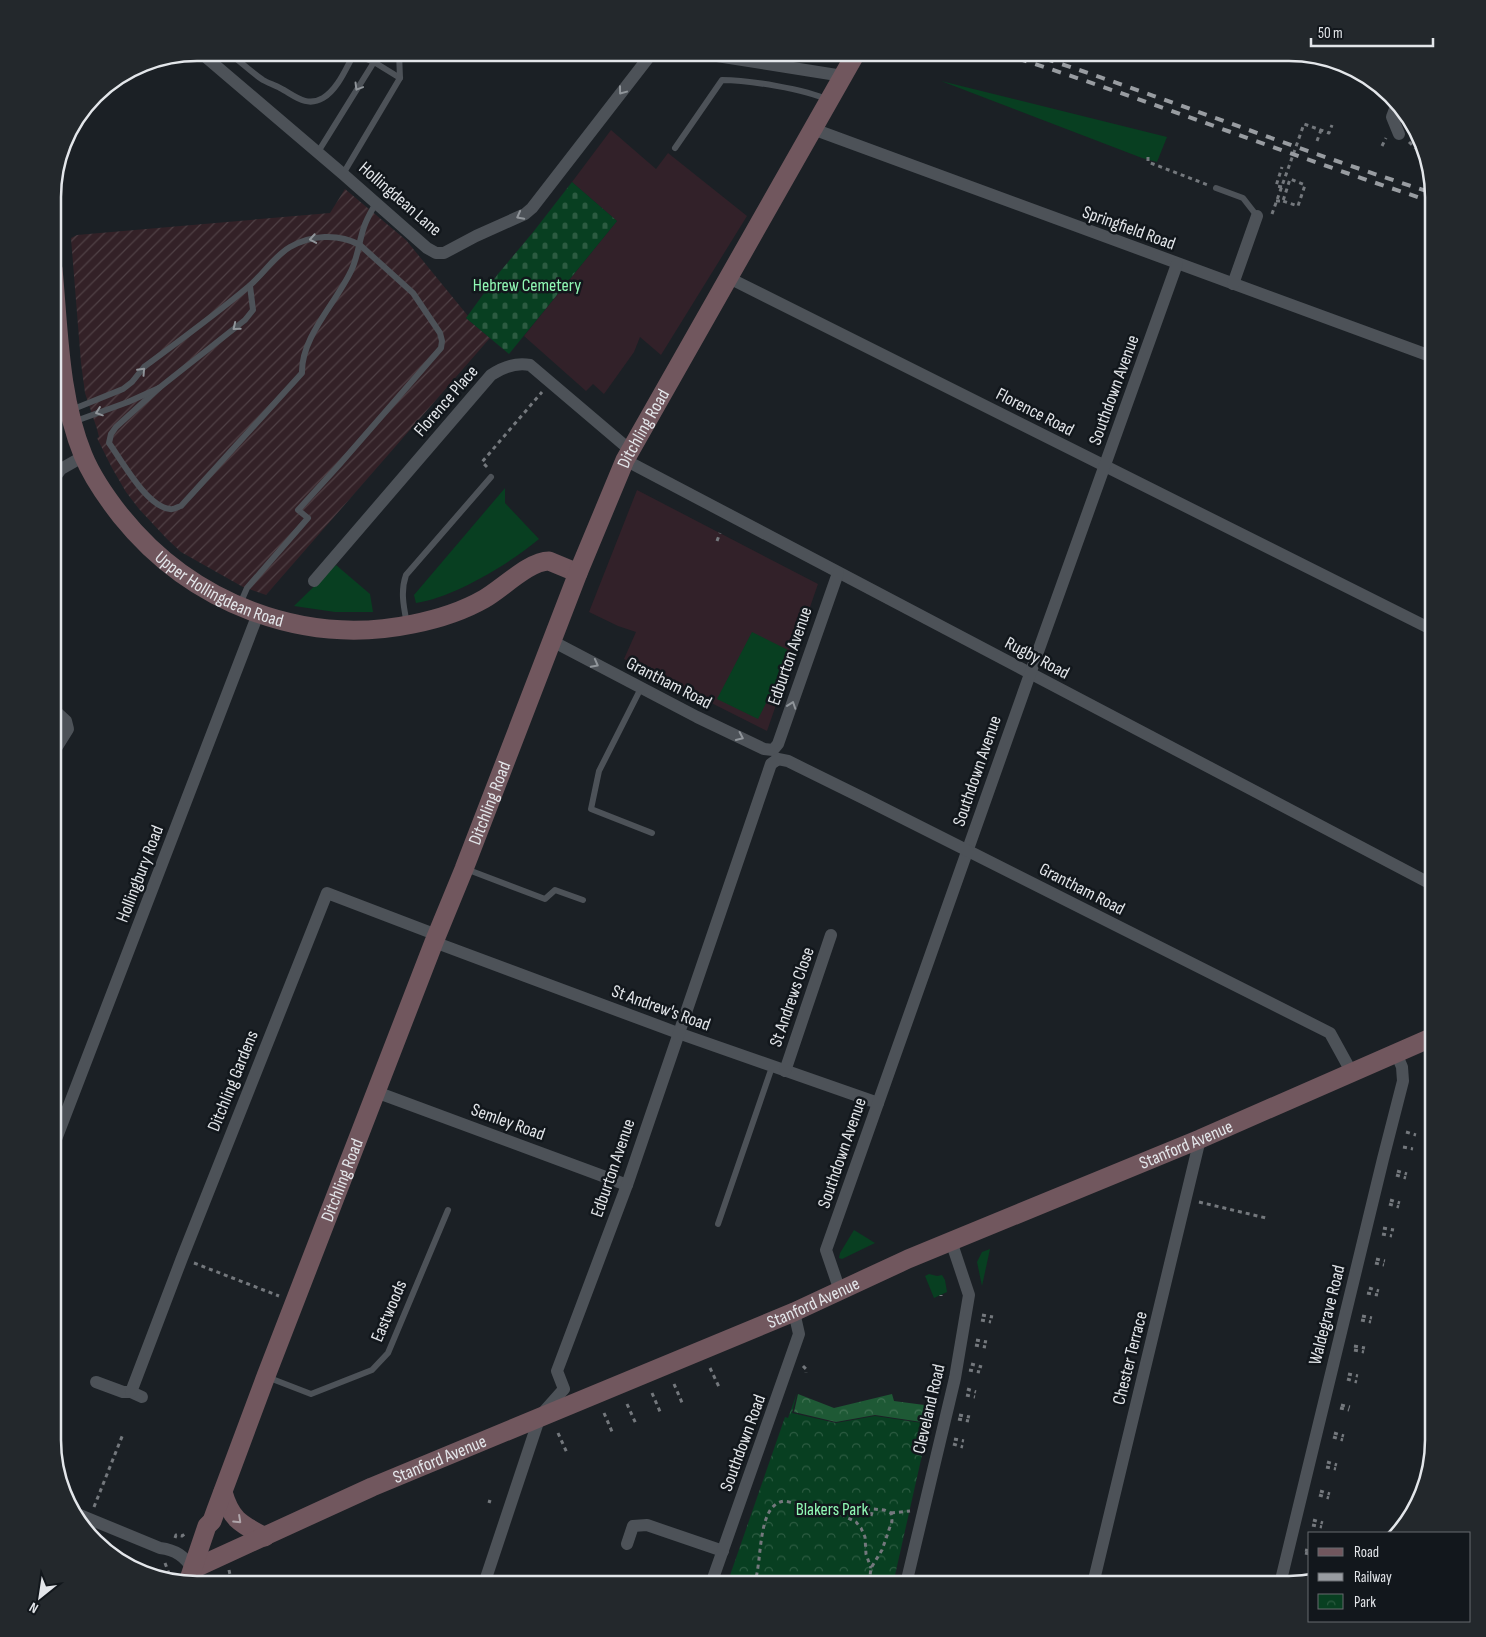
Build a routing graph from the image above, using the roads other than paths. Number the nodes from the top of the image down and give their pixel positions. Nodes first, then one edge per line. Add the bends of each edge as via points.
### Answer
1 (213, 62) edge
2 (242, 62) edge
3 (349, 62) edge
4 (374, 62) joint
5 (399, 62) edge
6 (645, 62) edge
7 (822, 62) edge
8 (849, 64) edge
9 (400, 78) junction
10 (829, 101) junction
11 (1394, 112) edge
12 (1392, 117) junction
13 (1399, 119) edge
14 (813, 129) junction
15 (1399, 134) road end
16 (675, 148) dead end
17 (318, 152) junction
18 (343, 174) junction
19 (1216, 188) road end
20 (376, 203) junction
21 (1257, 216) joint
22 (360, 245) junction
23 (1177, 264) junction
24 (729, 278) junction
25 (1233, 284) junction
26 (250, 286) junction
27 (1425, 354) edge
28 (62, 368) edge
29 (160, 388) junction
30 (71, 416) junction
31 (627, 455) junction
32 (84, 456) junction
33 (1105, 466) junction
34 (62, 469) edge
35 (492, 477) road end
36 (578, 573) junction
37 (838, 573) junction
38 (314, 581) dead end
39 (239, 607) junction
40 (258, 614) junction
41 (407, 625) junction
42 (1425, 626) edge
43 (552, 641) junction
44 (1030, 674) junction
45 (641, 688) junction
46 (62, 717) edge
47 (62, 739) edge
48 (775, 754) junction
49 (652, 833) dead end
50 (967, 851) junction
51 (464, 868) junction
52 (1425, 880) edge
53 (583, 900) dead end
54 (831, 935) dead end
55 (436, 938) junction
56 (678, 1033) junction
57 (1425, 1041) edge
58 (1396, 1054) junction
59 (772, 1067) junction
60 (785, 1071) junction
61 (1352, 1073) junction
62 (376, 1092) junction
63 (878, 1102) junction
64 (61, 1126) edge
65 (1200, 1139) junction
66 (627, 1185) junction
67 (448, 1210) dead end
68 (718, 1224) dead end
69 (951, 1242) junction
70 (840, 1291) junction
71 (794, 1312) junction
72 (266, 1376) junction
73 (96, 1382) dead end
74 (540, 1416) junction
75 (223, 1492) junction
76 (87, 1519) edge
77 (265, 1537) junction
78 (627, 1544) dead end
79 (723, 1551) junction
80 (193, 1576) edge
81 (195, 1576) edge
82 (199, 1576) edge
83 (487, 1576) edge
84 (714, 1576) edge
85 (908, 1576) edge
86 (1095, 1576) edge
87 (1282, 1576) edge

1 - 17 street, Hollingdean Lane
2 - 3 lane via 264,80 295,98 310,102 324,97 334,88
4 - 9 lane
4 -> 17 lane
5 - 9 lane
6 -> 20 street, Hollingdean Lane via 525,214 444,253 428,248
7 - 8 street
8 - 10 street, Ditchling Road
9 - 18 lane
10 - 14 street, Ditchling Road
10 - 16 lane via 788,89 722,80
11 - 12 street
12 - 13 lane
12 - 15 street
14 - 23 street, Springfield Road
14 - 24 street, Ditchling Road
17 - 18 street, Hollingdean Lane
18 - 20 street, Hollingdean Lane
19 - 21 lane via 1243,198
20 - 22 lane via 364,226
21 - 25 street
22 -> 26 lane via 342,237 307,240 282,253
22 - 29 lane via 352,270 306,346 302,373 182,506 170,509 154,503 139,487 109,443 116,427
22 - 39 lane via 413,292 440,334 441,348 298,510 308,518 247,588
23 - 25 street, Springfield Road
23 - 33 street, Southdown Avenue
24 - 31 street, Ditchling Road
24 - 33 street, Florence Road
25 - 27 street, Springfield Road
26 -> 29 lane via 253,310 249,315
30 -> 26 lane via 123,389 144,367
28 - 30 street, Upper Hollingdean Road
29 -> 30 lane via 128,402
30 - 32 street, Upper Hollingdean Road
31 - 36 street, Ditchling Road
31 - 37 street, Rugby Road
31 - 38 street, Florence Place via 530,365 505,367 491,374
32 - 34 street
32 - 39 street, Upper Hollingdean Road via 113,505 143,541 193,582
33 - 42 street, Florence Road
33 - 44 street, Southdown Avenue
35 - 41 lane via 406,575 402,595
36 - 41 street, Upper Hollingdean Road via 549,561 540,562 470,606
36 - 43 street, Ditchling Road
37 - 44 street, Rugby Road
48 -> 37 street, Edburton Avenue
39 - 40 street, Upper Hollingdean Road
40 - 41 street, Upper Hollingdean Road via 302,625 342,630
40 - 64 street, Hollingbury Road
43 -> 45 street, Grantham Road
43 - 51 street, Ditchling Road
44 - 50 street, Southdown Avenue
44 - 52 street, Rugby Road
45 -> 48 street, Grantham Road
45 - 49 lane via 599,771 591,809
46 - 47 street via 68,729
48 - 50 street, Grantham Road
48 - 56 street, Edburton Avenue
50 - 61 street, Grantham Road via 1330,1033
50 - 63 street, Southdown Avenue
51 - 53 lane via 545,899 555,890
51 - 55 street, Ditchling Road
54 - 60 street, St Andrews Close
55 - 56 street, St Andrew's Road
55 - 62 street, Ditchling Road
55 - 73 street, Ditchling Gardens via 327,893 182,1258 137,1394
56 - 59 street, St Andrew's Road
56 - 66 street, Edburton Avenue
57 - 58 street, Stanford Avenue
58 - 61 street, Stanford Avenue
58 - 87 street, Waldegrave Road via 1402,1067 1403,1081
59 - 60 street, St Andrew's Road
59 - 68 lane
60 - 63 street, St Andrew's Road
61 - 65 street, Stanford Avenue
62 - 66 street, Semley Road
62 - 72 street, Ditchling Road
63 - 70 street, Southdown Avenue via 826,1250
65 - 69 street, Stanford Avenue
65 - 86 street, Chester Terrace
66 - 74 street, Edburton Avenue via 557,1371 564,1389
67 - 72 lane, Eastwoods via 388,1353 372,1370 311,1394
69 - 70 street, Stanford Avenue
69 - 85 street, Cleveland Road via 969,1295 955,1378
70 - 71 street, Stanford Avenue
71 - 74 street, Stanford Avenue
71 - 79 street, Southdown Road via 799,1334
72 - 75 street, Ditchling Road
74 - 77 street, Stanford Avenue
74 - 83 street, Edburton Avenue
75 -> 77 street via 234,1518
75 - 81 street, Ditchling Road via 207,1526
76 - 80 street via 177,1552 184,1556
77 - 82 street, Stanford Avenue
78 - 79 street via 633,1526 647,1525
79 - 84 street, Southdown Road

